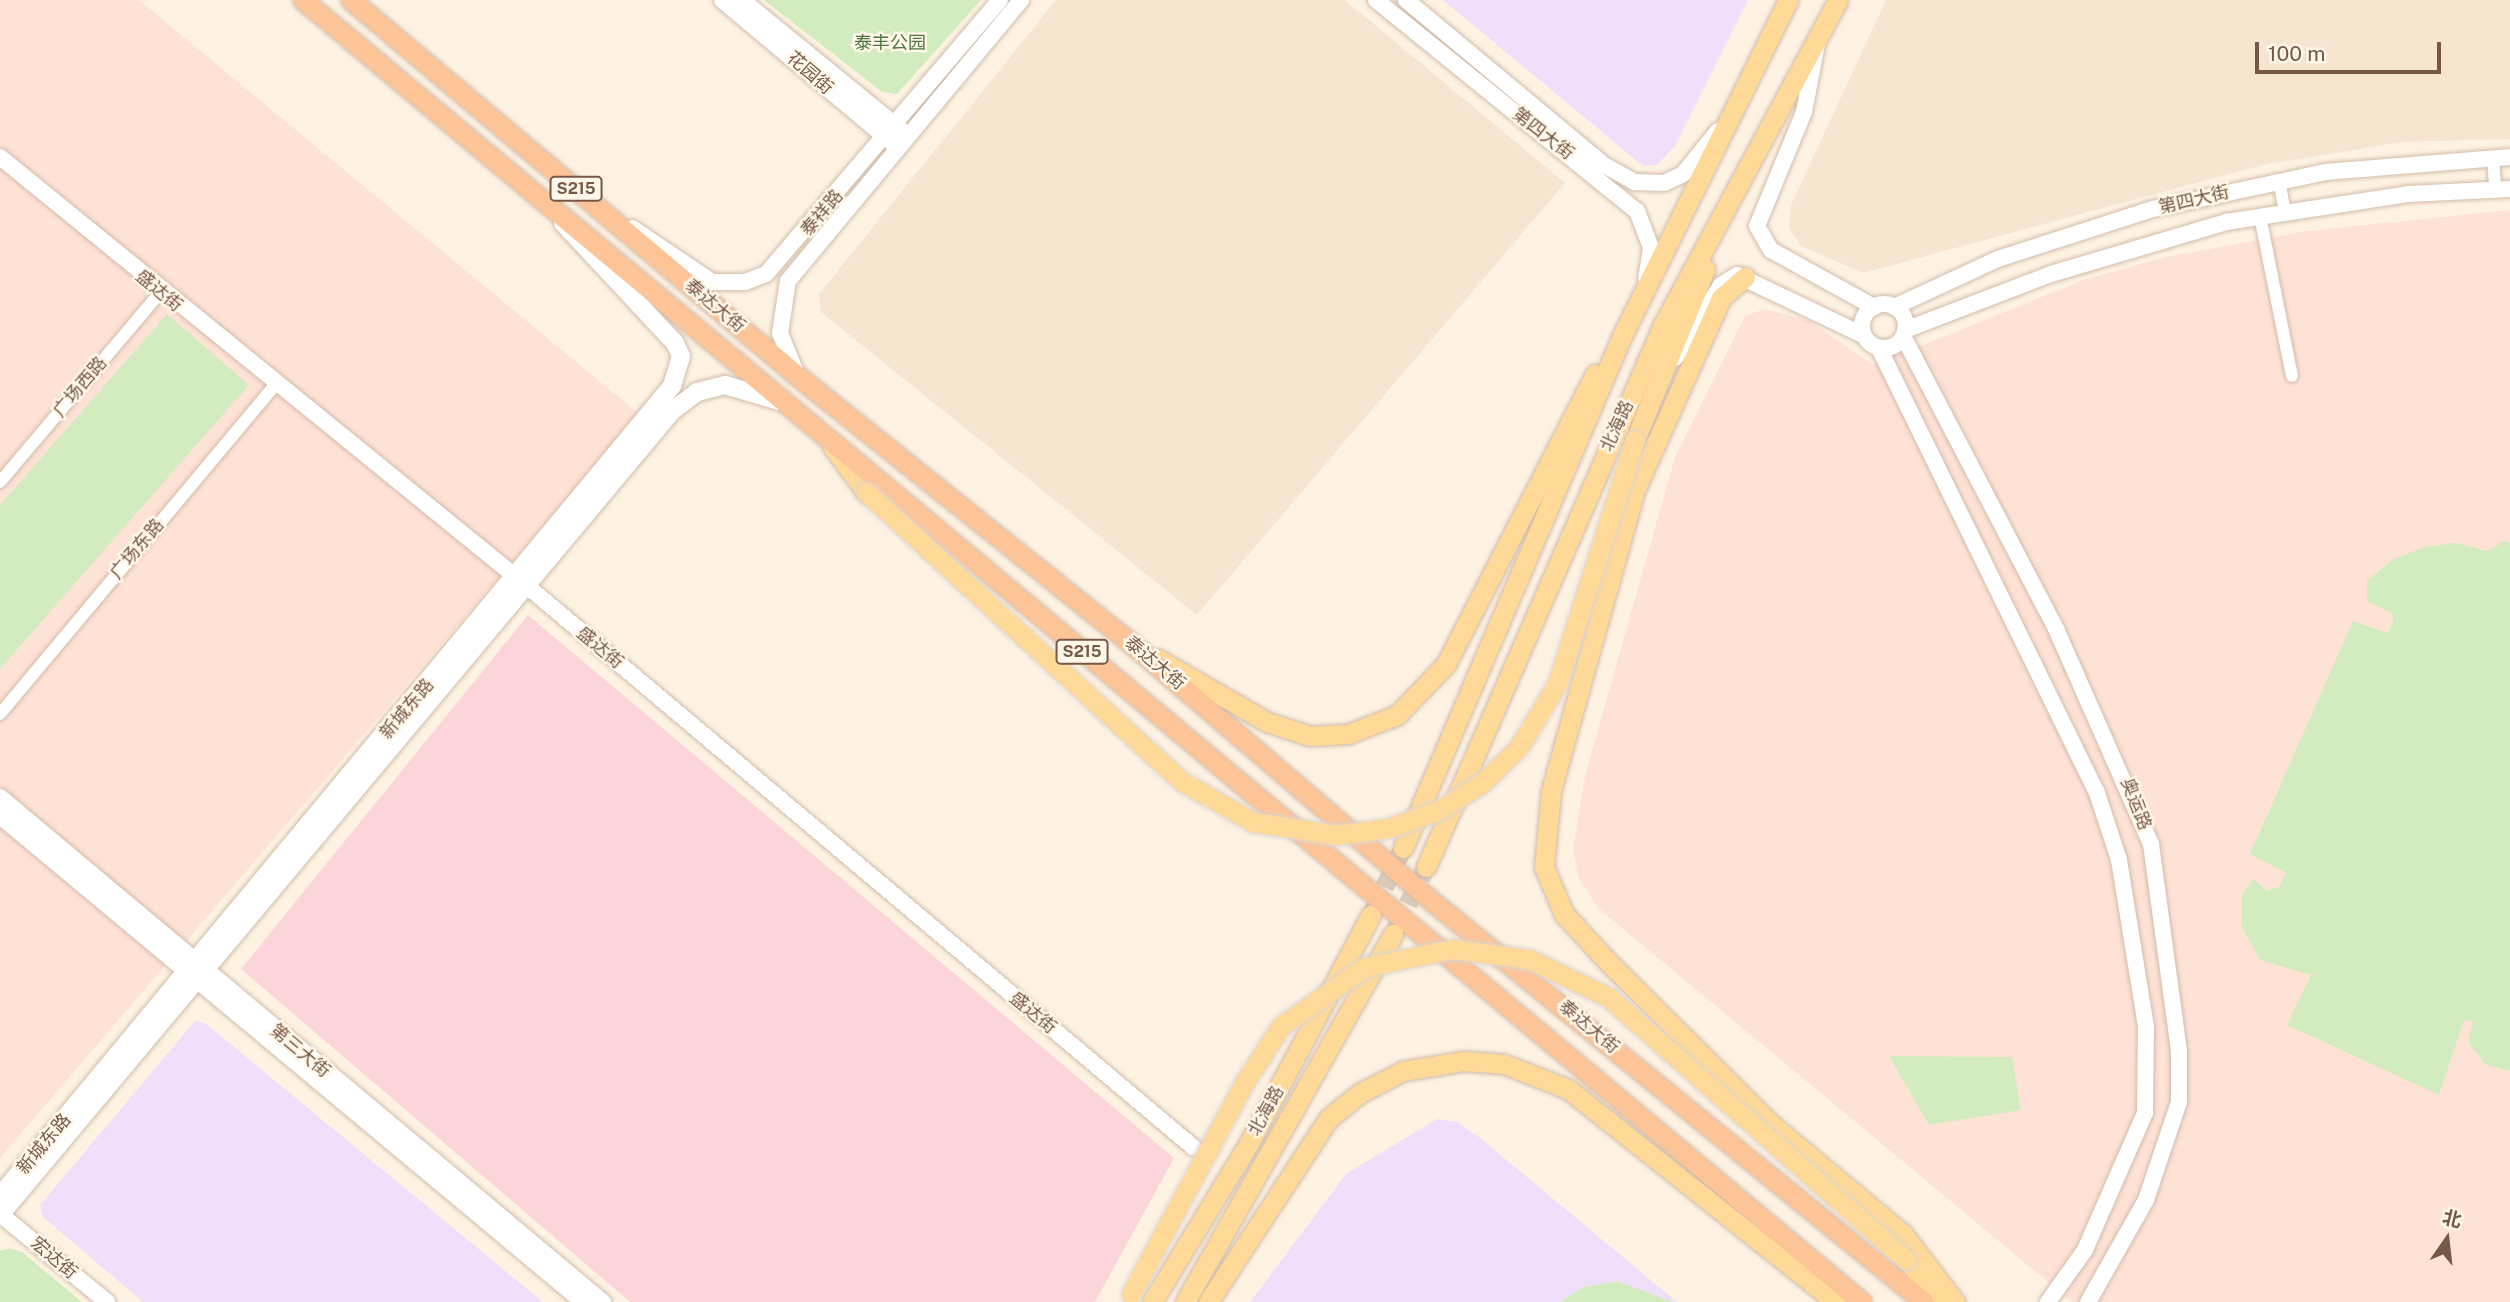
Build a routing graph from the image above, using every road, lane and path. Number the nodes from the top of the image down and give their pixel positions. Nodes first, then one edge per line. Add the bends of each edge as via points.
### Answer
1 (303, 0) edge
2 (351, 0) edge
3 (722, 0) edge
4 (742, 0) edge
5 (1000, 0) edge
6 (1021, 0) edge
7 (1376, 0) edge
8 (1406, 0) edge
9 (1788, 0) edge
10 (1838, 0) edge
11 (1817, 44) junction
12 (1736, 107) junction
13 (897, 137) junction
14 (0, 157) edge
15 (2502, 157) edge
16 (2279, 181) junction
17 (2502, 189) edge
18 (596, 206) junction
19 (2285, 212) junction
20 (2260, 216) junction
21 (558, 217) junction
22 (1720, 228) junction
23 (1745, 277) junction
24 (160, 293) junction
25 (1640, 299) junction
26 (1874, 307) junction
27 (1894, 307) junction
28 (1904, 333) junction
29 (1863, 335) junction
30 (1622, 336) junction
31 (1879, 348) junction
32 (2291, 376) dead end
33 (800, 378) junction
34 (1660, 384) junction
35 (275, 385) junction
36 (779, 401) junction
37 (831, 445) junction
38 (0, 482) edge
39 (522, 582) junction
40 (1133, 645) junction
41 (0, 714) edge
42 (0, 797) edge
43 (0, 816) edge
44 (1403, 848) tunnel mouth
45 (1426, 867) tunnel mouth
46 (1371, 915) tunnel mouth
47 (1393, 934) tunnel mouth
48 (195, 972) junction
49 (1193, 1147) dead end
50 (0, 1196) edge
51 (0, 1214) edge
52 (1129, 1298) edge
53 (107, 1302) edge
54 (583, 1302) edge
55 (603, 1302) edge
56 (1152, 1302) edge
57 (1185, 1302) edge
58 (1208, 1302) edge
59 (1836, 1302) edge
60 (1862, 1302) edge
61 (1924, 1302) edge
62 (1943, 1302) edge
63 (1955, 1302) edge
64 (2048, 1302) edge
65 (2088, 1302) edge

1 - 21 highway, 泰达大街 / S215
2 - 18 highway, 泰达大街 / S215
3 - 13 street, 花园街
4 - 13 street, 花园街
5 - 13 street, 泰祥路
6 - 13 street, 泰祥路
7 - 25 street, 第四大街 via 1637,211 1651,248
8 - 12 street via 1604,165 1643,185 1683,174
9 - 12 main road, 北海路
10 - 11 main road, 北海路
11 - 22 main road, 北海路
11 - 26 street, 第四大街 via 1804,112 1757,226 1771,250
12 - 25 main road, 北海路
13 - 18 street, 泰祥路 via 776,265 745,282 712,282
13 - 33 street, 泰祥路 via 788,281 780,333
14 - 24 street, 盛达街
15 - 16 street, 第四大街
15 - 17 street
16 - 19 street
16 - 27 street, 第四大街 via 2153,209 2053,240
17 - 19 street, 第四大街
18 - 33 highway, 泰达大街 / S215
19 - 20 street, 第四大街
20 - 28 street, 第四大街 via 2143,244
20 - 32 street
21 - 36 highway, 泰达大街 / S215
21 - 39 main road, 新城东路 via 598,267 666,331 681,356 672,387
22 - 34 main road
22 - 45 main road, 北海路 via 1663,325
23 - 29 street
23 - 34 street via 1730,276 1721,285
23 - 63 main road via 1721,298 1635,490 1551,791 1542,831 1544,867 1564,914 1609,962 1772,1125 1903,1234
24 - 35 street, 盛达街
24 - 38 street, 广场西路
25 - 30 main road, 北海路
26 - 27 street, 第四大街
26 - 29 street via 1865,315
27 - 28 street
28 - 31 street, 第四大街
28 - 65 street, 奥运路 via 2057,631 2151,844 2179,1052 2179,1102 2146,1200
29 - 31 street
30 - 40 main road via 1550,454 1446,664 1397,715 1348,734 1287,730
30 - 44 main road, 北海路
31 - 64 street, 奥运路 via 2096,790 2121,873 2146,1026 2145,1113 2085,1250
33 - 40 highway, 泰达大街 / S215
34 - 37 main road, bridge via 1635,440 1557,684 1519,747 1481,784 1439,810 1390,828 1337,835 1253,822 1181,781 866,492
35 - 39 street, 盛达街
35 - 41 street, 广场东路
36 - 37 highway, 泰达大街 / S215
36 - 39 main road, 新城东路 via 725,385 684,400
37 - 60 highway, 泰达大街 / S215
39 - 48 main road, 新城东路
39 - 49 street, 盛达街
40 - 61 highway, 泰达大街 / S215 via 1428,898
42 - 48 street, 第三大街
43 - 48 street, 第三大街
46 - 56 main road, 北海路 via 1248,1144
47 - 57 main road, 北海路
48 - 50 main road, 新城东路
48 - 51 main road, 新城东路
48 - 54 street, 第三大街
48 - 55 street, 第三大街
51 - 53 street, 宏达街
52 - 62 main road, bridge via 1244,1083 1281,1026 1365,967 1434,950 1529,958 1594,988 1906,1260
58 - 59 main road via 1329,1118 1360,1093 1403,1071 1464,1061 1504,1064 1568,1089

